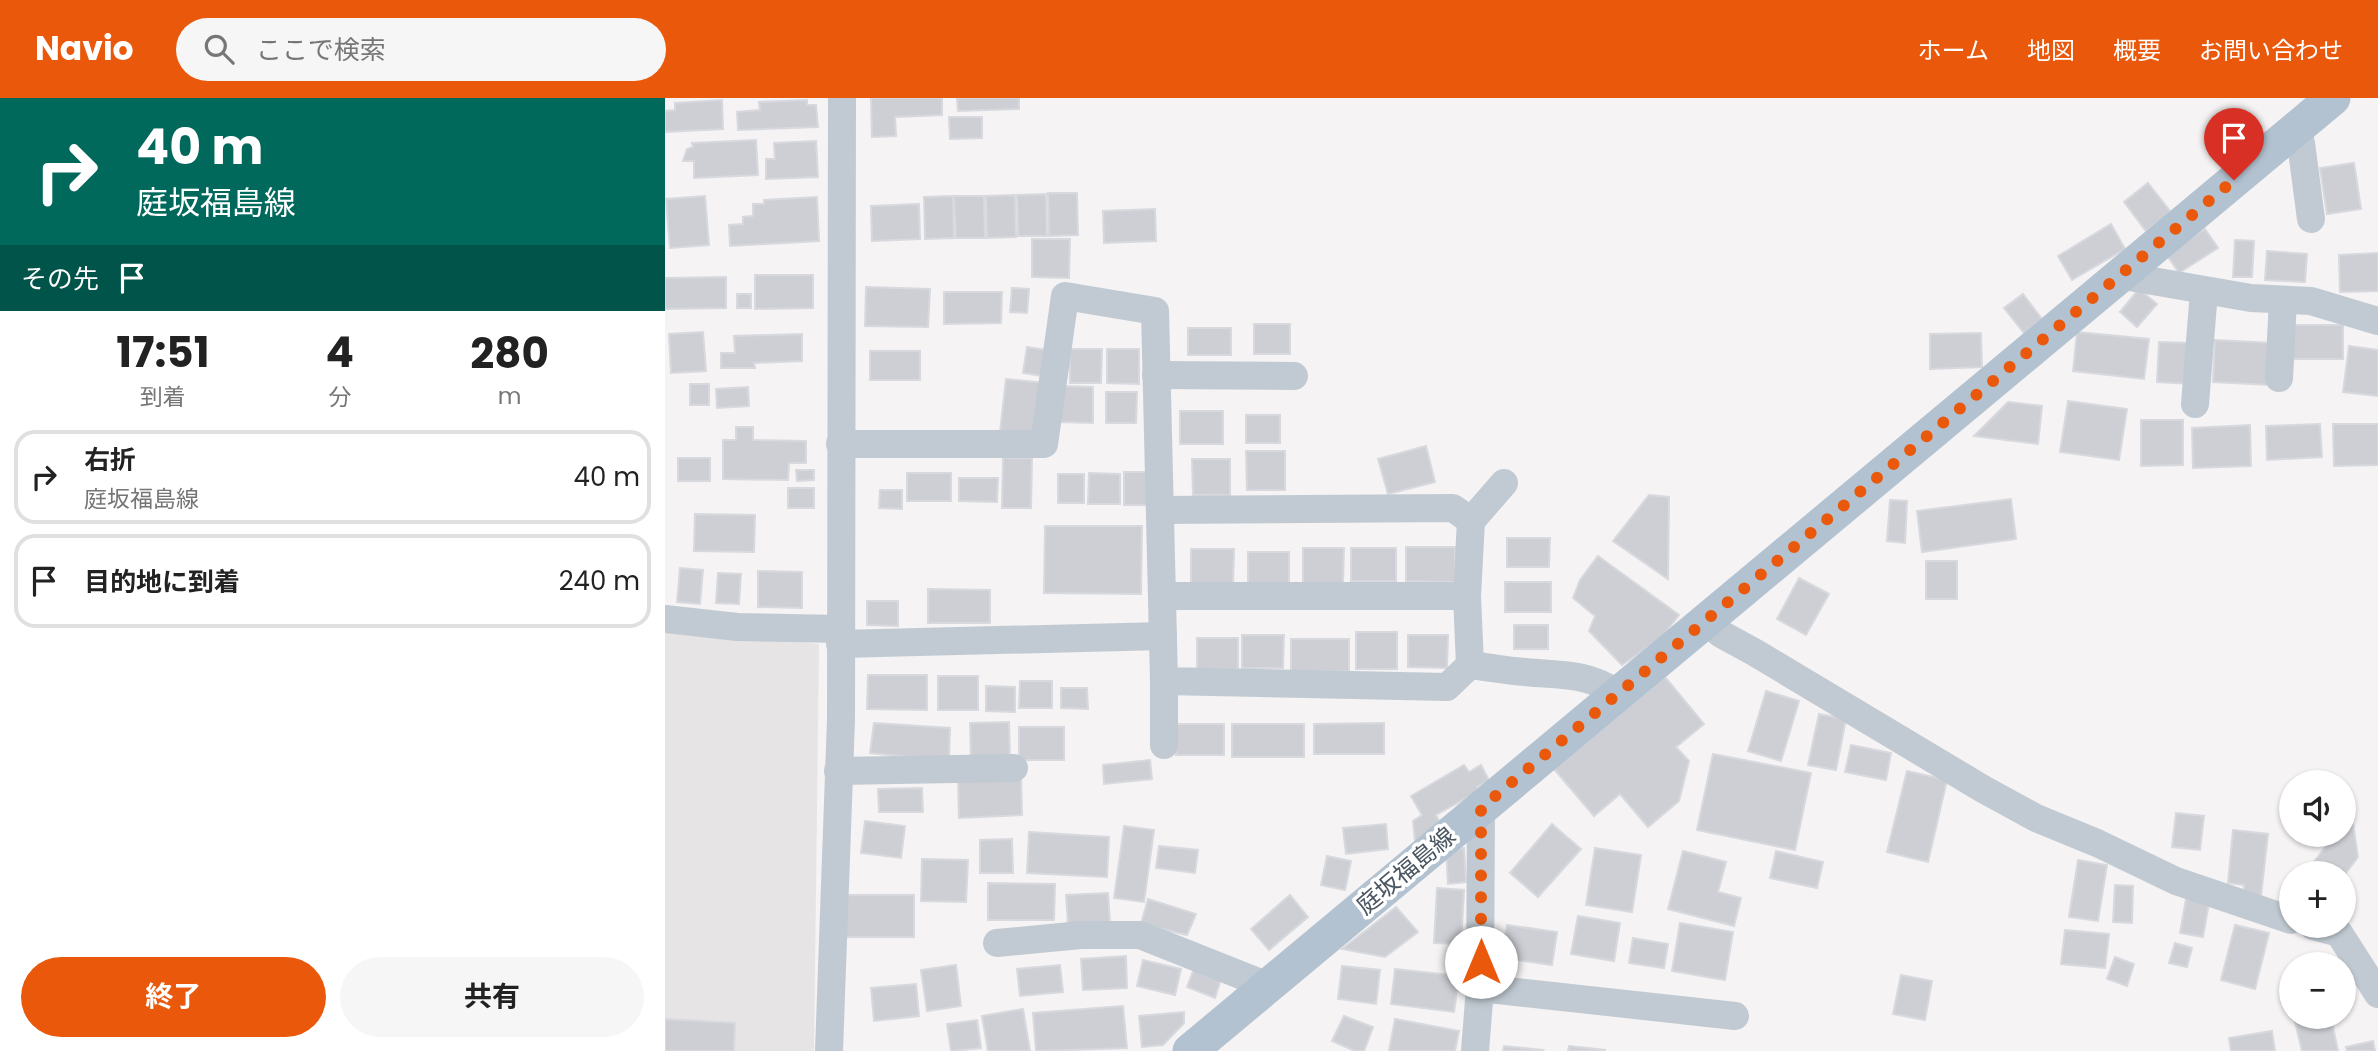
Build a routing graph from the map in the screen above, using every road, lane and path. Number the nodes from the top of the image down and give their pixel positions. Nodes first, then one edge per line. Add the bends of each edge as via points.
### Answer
1 (842, 98) edge
2 (2333, 98) edge
3 (2292, 132) junction
4 (2311, 219) dead end
5 (2118, 275) junction
6 (2204, 291) junction
7 (2283, 300) junction
8 (2378, 321) edge
9 (1156, 375) junction
10 (1294, 376) dead end
11 (2279, 378) dead end
12 (2195, 404) dead end
13 (840, 444) junction
14 (1504, 483) dead end
15 (1160, 510) junction
16 (1471, 521) junction
17 (1162, 596) junction
18 (1467, 596) junction
19 (665, 619) edge
20 (1705, 621) junction
21 (1163, 636) junction
22 (840, 637) junction
23 (1470, 665) junction
24 (1164, 681) junction
25 (1619, 694) junction
26 (1164, 745) dead end
27 (1014, 768) dead end
28 (838, 771) junction
29 (1481, 808) junction
30 (2279, 916) edge
31 (2342, 938) edge
32 (997, 943) dead end
33 (1267, 974) junction
34 (1480, 988) junction
35 (2378, 994) edge
36 (1735, 1016) dead end
37 (829, 1051) edge
38 (1190, 1051) edge
39 (1475, 1051) edge

1 - 13 street
2 - 3 main road, 庭坂福島線
3 - 4 street via 2301,143
3 - 5 main road, 庭坂福島線
5 - 6 street
5 - 20 main road, 庭坂福島線
6 - 7 street
6 - 12 street
7 - 8 street via 2311,302
7 - 11 street
9 - 10 street
9 - 13 street via 1155,311 1065,296 1044,444
9 - 15 street
13 - 22 street
14 - 16 street
15 - 16 street via 1453,508
15 - 17 street
16 - 18 street
17 - 18 street
17 - 21 street
18 - 23 street
19 - 22 street
20 - 25 main road, 庭坂福島線
20 - 30 street via 2036,818 2176,881
21 - 22 street
21 - 24 street
22 - 28 street
23 - 24 street via 1447,687
23 - 25 street via 1573,675 1602,682
24 - 26 street
25 - 29 main road, 庭坂福島線
27 - 28 street
28 - 37 street
29 - 33 main road, 庭坂福島線
29 - 34 street
31 - 35 street
32 - 33 street via 1140,935
33 - 38 main road, 庭坂福島線
34 - 36 street
34 - 39 street

